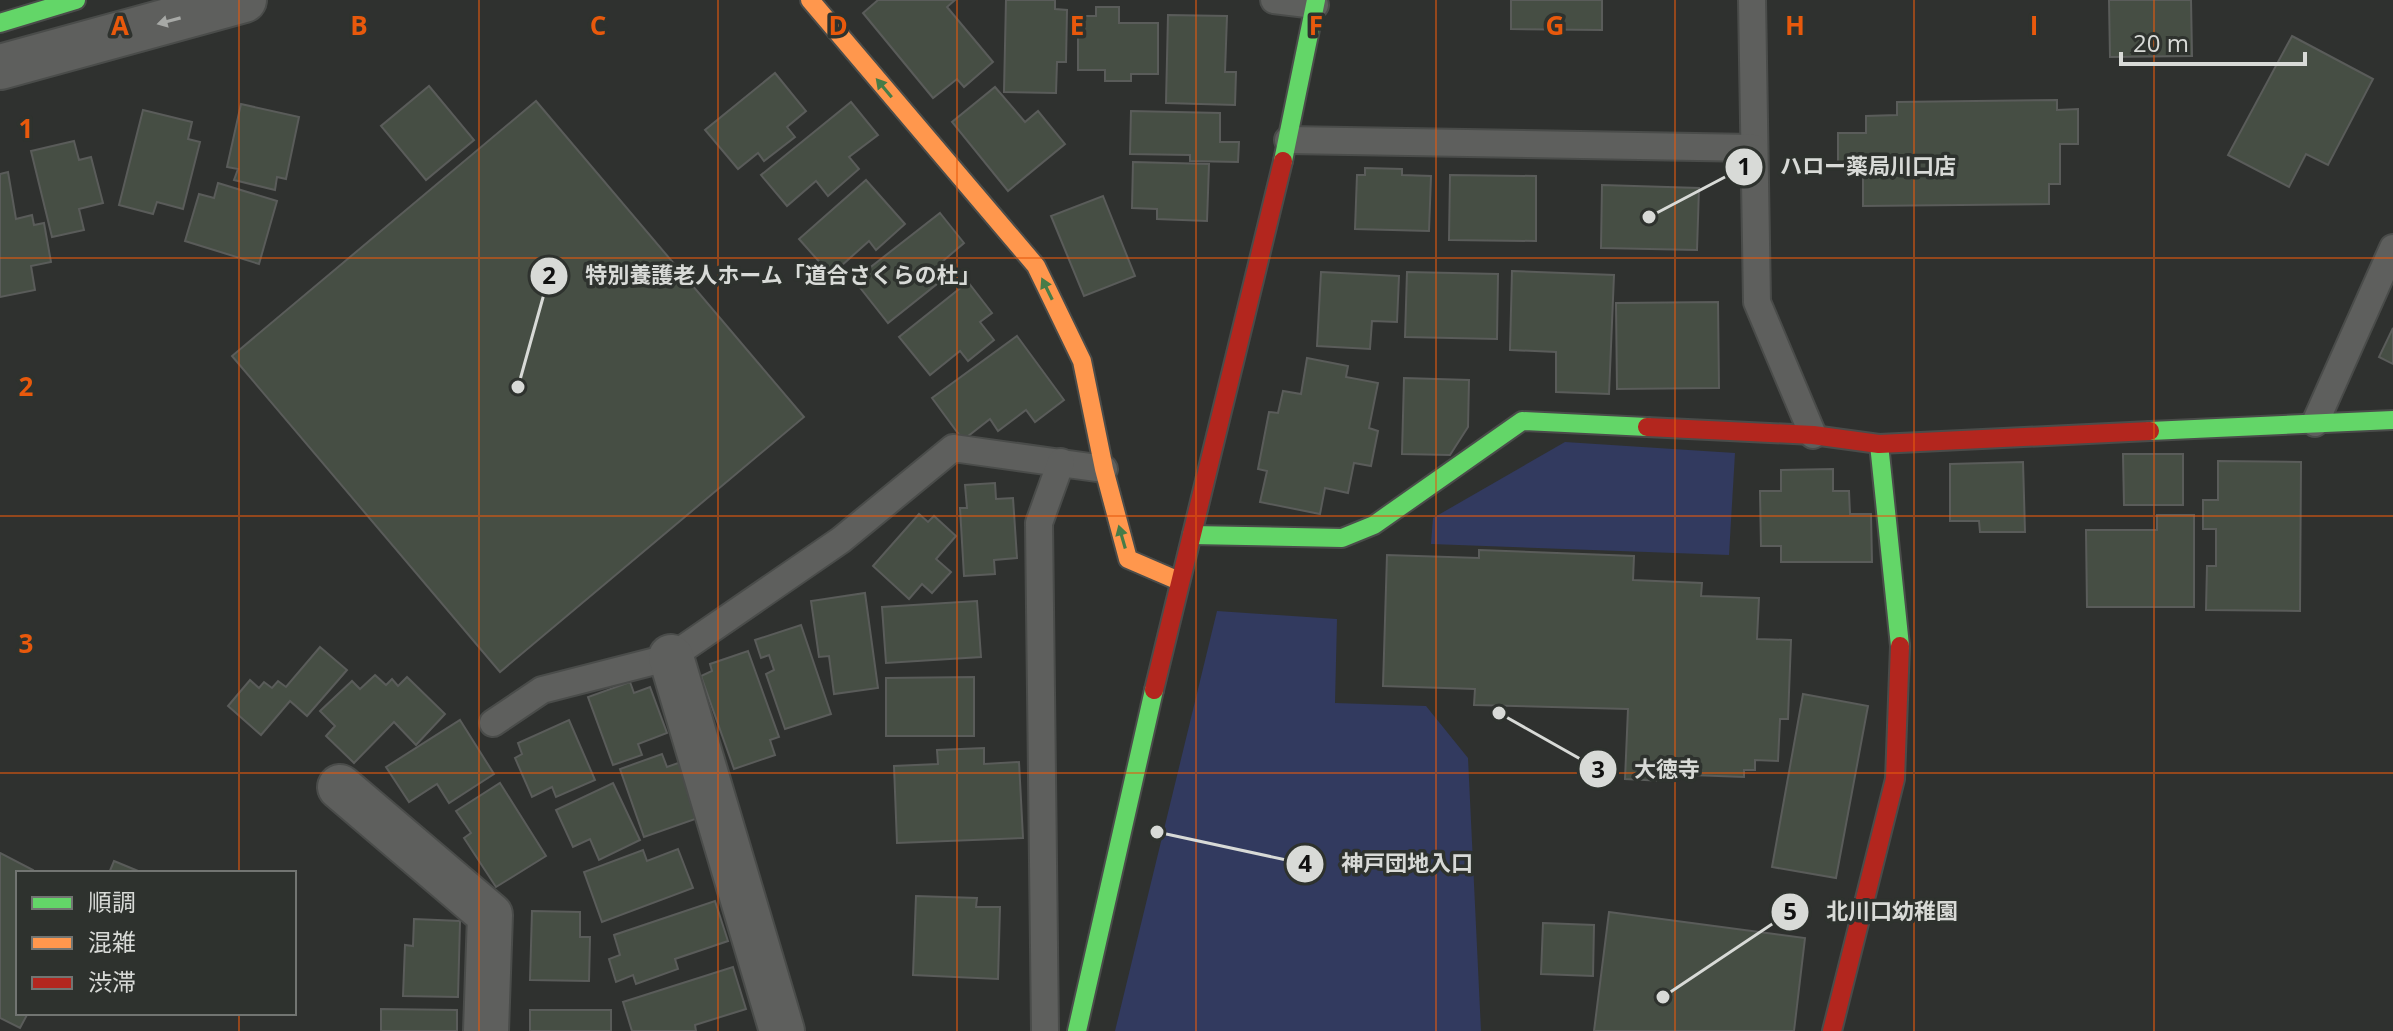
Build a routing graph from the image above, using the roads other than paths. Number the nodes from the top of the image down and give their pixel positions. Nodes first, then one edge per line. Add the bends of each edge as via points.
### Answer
1 (76, 0) edge
2 (244, 0) edge
3 (810, 0) edge
4 (1274, 0) edge
5 (1752, 0) edge
6 (1315, 2) edge
7 (0, 23) edge
8 (0, 67) edge
9 (1288, 140) junction
10 (1754, 148) junction
11 (2393, 248) edge
12 (2393, 420) edge
13 (2315, 423) junction
14 (1813, 435) junction
15 (1879, 444) junction
16 (1061, 462) junction
17 (1104, 469) junction
18 (1192, 535) junction
19 (1179, 581) junction
20 (671, 657) junction
21 (493, 723) dead end
22 (340, 787) dead end
23 (486, 1031) edge
24 (782, 1031) edge
25 (1045, 1031) edge
26 (1077, 1031) edge
27 (1832, 1031) edge

1 - 7 street
2 -> 8 street
17 -> 3 street via 1082,361 1036,266
4 - 6 lane
5 - 10 lane
6 - 9 street
9 - 10 lane
9 - 18 street
10 - 14 lane via 1757,302
11 - 13 lane
12 - 13 street
13 - 15 street
14 - 15 street
14 - 18 street via 1522,421 1374,525 1342,538
15 - 27 street via 1901,660 1895,779
16 - 17 lane
16 - 20 lane via 953,448 841,540
16 - 25 lane via 1039,523
19 -> 17 street via 1128,559
18 - 19 street
19 - 26 street
20 - 21 lane via 542,690
20 - 24 street
22 - 23 street via 490,915

